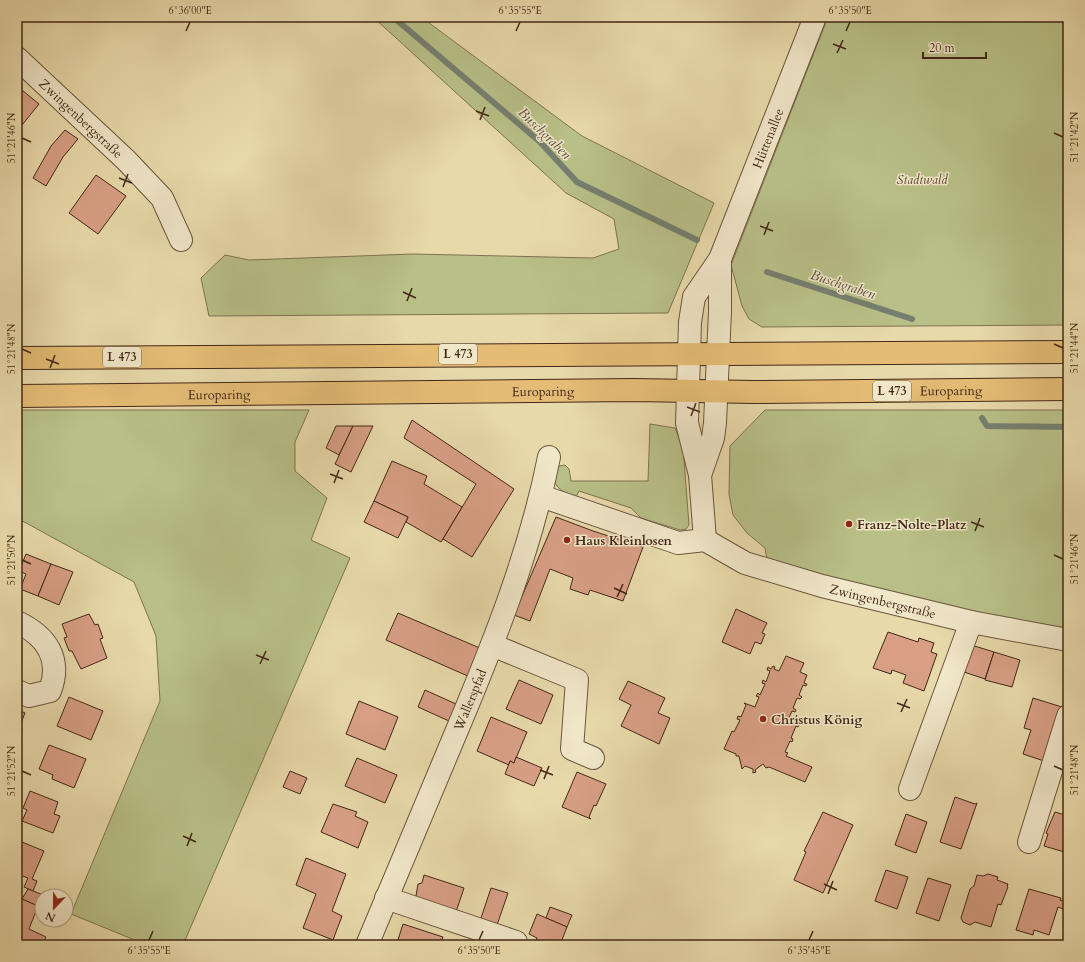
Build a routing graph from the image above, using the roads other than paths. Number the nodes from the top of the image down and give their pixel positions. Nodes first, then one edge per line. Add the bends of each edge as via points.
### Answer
1 (815, 17) edge
2 (17, 58) edge
3 (181, 240) dead end
4 (720, 259) junction
5 (1068, 352) edge
6 (689, 353) junction
7 (718, 353) junction
8 (17, 358) edge
9 (1068, 389) edge
10 (717, 391) junction
11 (688, 392) junction
12 (17, 396) edge
13 (549, 457) dead end
14 (700, 475) junction
15 (542, 496) junction
16 (705, 540) junction
17 (17, 622) edge
18 (971, 622) junction
19 (1068, 640) edge
20 (492, 646) junction
21 (17, 691) edge
22 (1068, 716) edge
23 (593, 758) dead end
24 (910, 789) dead end
25 (1029, 842) dead end
26 (386, 898) junction
27 (366, 945) edge
28 (515, 945) edge

1 - 4 street, Hüttenallee
2 - 3 street, Zwingenbergstraße via 126,160 162,198
4 - 6 street, Hüttenallee via 694,297
4 - 7 street, Hüttenallee
5 - 7 main road, L 473
6 - 7 main road, L 473
6 - 8 main road, L 473
6 - 11 street, Hüttenallee
7 - 10 street
9 - 10 main road, Europaring / L 473
10 - 11 main road, Europaring / L 473
10 - 14 street via 713,438
11 - 12 main road, Europaring / L 473 via 633,390
11 - 14 street via 687,423
13 - 15 street, Wallerspfad
14 - 16 street
15 - 16 street via 678,543
15 - 20 street, Wallerspfad
16 - 18 street, Zwingenbergstraße via 745,563 784,576
17 - 21 street via 32,629 48,646 55,665 55,677 50,691 29,696
18 - 19 street, Zwingenbergstraße
18 - 24 street
20 - 23 street via 577,680 572,749
20 - 26 street, Wallerspfad
22 - 25 street
26 - 27 street, Wallerspfad
26 - 28 street via 516,942

